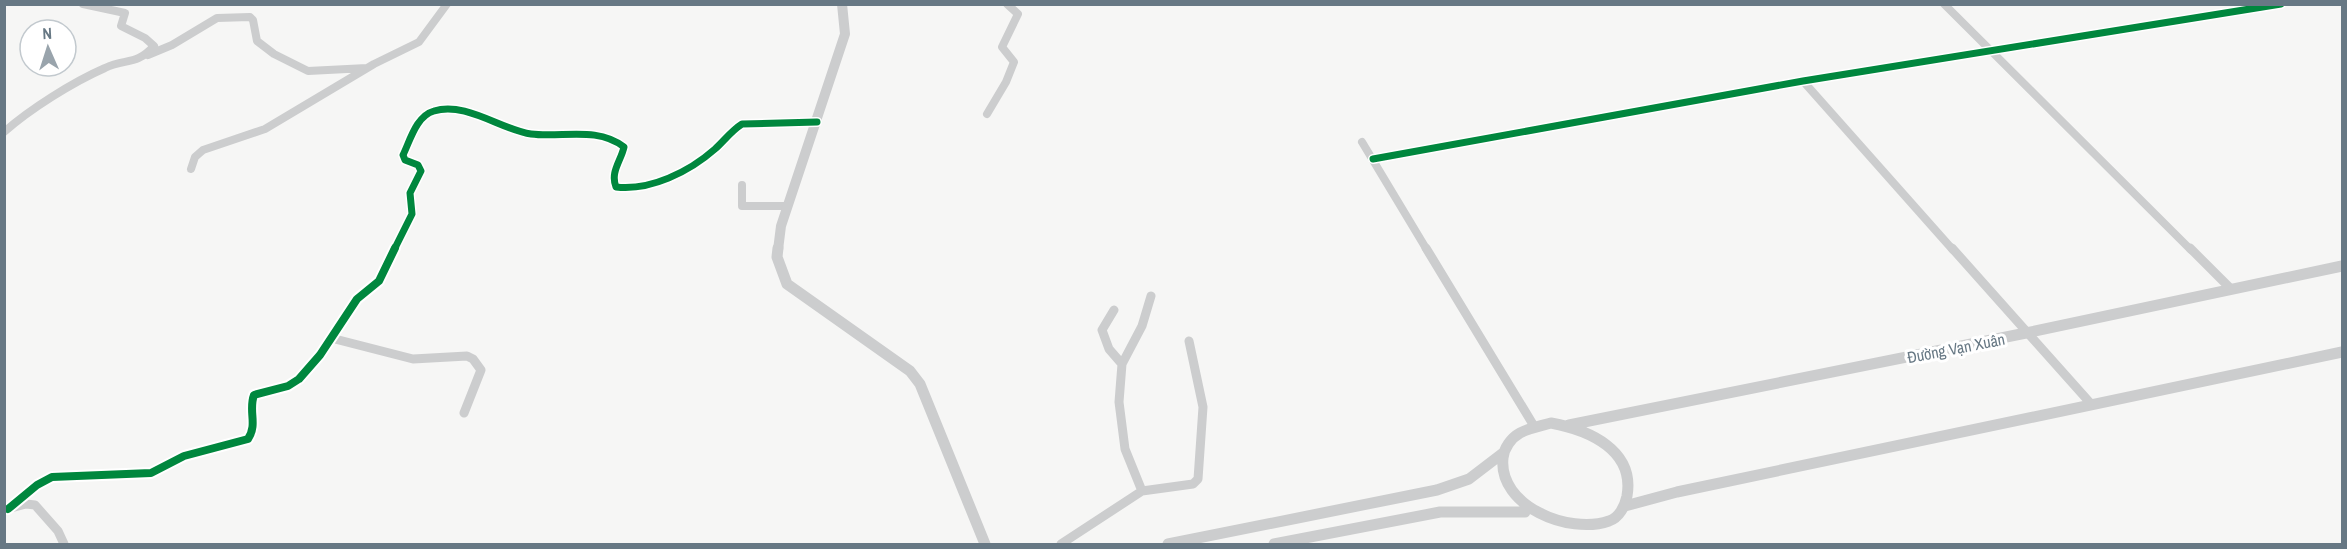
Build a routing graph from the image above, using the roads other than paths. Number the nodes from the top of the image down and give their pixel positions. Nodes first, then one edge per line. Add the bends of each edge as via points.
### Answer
1 (83, 4) edge
2 (447, 4) edge
3 (843, 4) edge
4 (1007, 4) edge
5 (1944, 4) edge
6 (2280, 4) edge
7 (1993, 51) junction
8 (147, 55) junction
9 (369, 68) junction
10 (1803, 81) junction
11 (987, 114) dead end
12 (817, 122) junction
13 (4, 132) edge
14 (1362, 142) dead end
15 (1373, 159) junction
16 (191, 169) dead end
17 (742, 185) dead end
18 (788, 206) junction
19 (2343, 266) edge
20 (2231, 289) junction
21 (1151, 296) dead end
22 (1114, 310) dead end
23 (2026, 333) junction
24 (331, 338) junction
25 (1189, 341) dead end
26 (2343, 352) edge
27 (1122, 364) junction
28 (2092, 405) junction
29 (464, 413) dead end
30 (1569, 425) junction
31 (1534, 426) junction
32 (1503, 453) junction
33 (1142, 491) junction
34 (1625, 506) junction
35 (6, 509) edge
36 (1525, 512) junction
37 (64, 544) edge
38 (985, 544) edge
39 (1061, 544) edge
40 (1168, 544) edge
41 (1274, 544) edge

1 - 8 street via 125,13 121,26 154,46
2 - 9 street via 419,42
3 - 12 street via 845,34
4 - 11 street via 1018,14 1002,47 1014,62 1008,81
5 - 7 street
6 - 7 street
7 - 10 street
7 - 20 street
8 - 9 street via 217,18 250,17 257,41 308,71
8 - 13 street via 101,70 25,112
9 - 16 street via 265,129 203,150 195,157
10 - 15 street
10 - 23 street
12 - 18 street
12 - 24 street via 742,124 698,161 647,185 624,189 613,182 624,147 614,140 530,134 487,118 431,111 422,118 403,155 405,160 421,167 410,193 412,214 379,281 357,299
14 - 15 street
15 - 31 street
17 - 18 street via 742,206
18 - 38 street via 777,257 787,284 910,371 920,384
19 - 20 street, Đường Vạn Xuân
20 - 23 street, Đường Vạn Xuân
21 - 27 street via 1142,326
22 - 27 street via 1102,330 1109,349
23 - 28 street
23 - 30 street, Đường Vạn Xuân
24 - 29 street via 413,359 473,359 481,370
24 - 35 street via 294,383 254,395 251,402 256,423 248,439 184,456 151,473 52,477
25 - 33 street via 1203,407 1198,478 1193,484
26 - 28 street
27 - 33 street via 1122,439
28 - 34 street
30 - 31 street
30 - 34 street via 1589,432 1619,457 1629,490
31 - 32 street via 1514,436
32 - 36 street via 1501,473 1509,494
32 - 40 street via 1469,479 1437,490
33 - 39 street
34 - 36 street via 1615,519 1582,531 1542,523
35 - 37 street via 35,506 58,531
36 - 41 street via 1440,512

